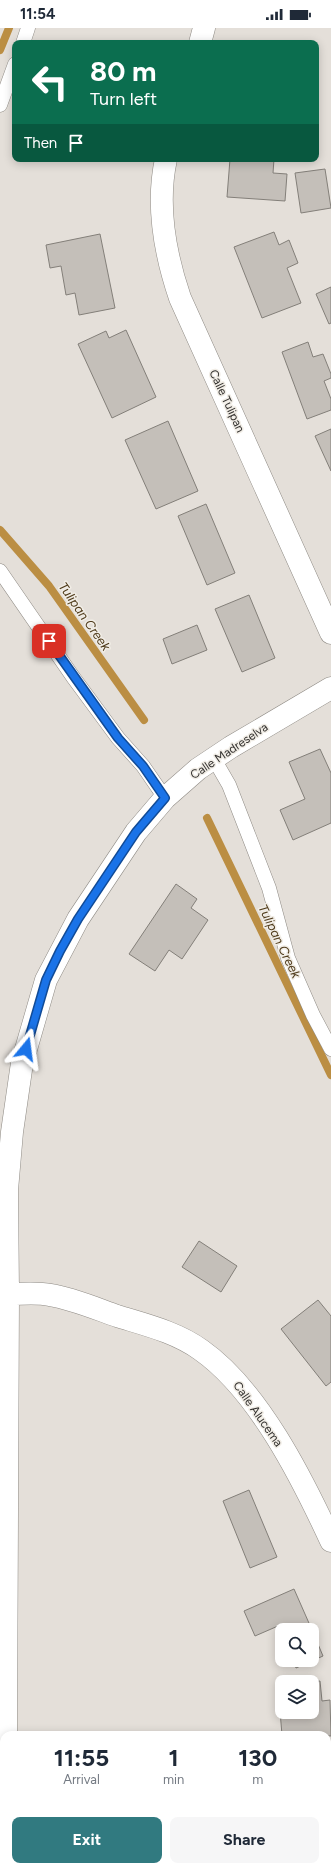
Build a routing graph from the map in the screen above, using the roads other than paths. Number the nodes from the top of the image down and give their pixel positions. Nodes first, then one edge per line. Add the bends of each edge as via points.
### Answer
1 (28, 28) edge
2 (204, 28) edge
3 (24, 40) edge
4 (201, 40) edge
5 (12, 72) edge
6 (0, 105) edge
7 (166, 162) edge
8 (0, 571) edge
9 (331, 633) edge
10 (331, 688) edge
11 (214, 758) junction
12 (165, 798) junction
13 (331, 1049) edge
14 (8, 1294) junction
15 (331, 1541) edge
16 (6, 1731) edge

1 - 3 lane
2 - 4 street
5 - 6 lane
7 - 9 street, Calle Tulipan via 163,221 166,249 180,298
8 - 12 lane via 118,738 143,766
10 - 11 street, Calle Madreselva
11 - 12 street, Calle Madreselva
11 - 13 lane via 229,785 269,888 288,958
12 - 14 street, Calle Madreselva via 136,832 86,907 46,980 22,1063 12,1132 7,1190
14 - 15 street, Calle Alucema via 50,1294 173,1334 200,1349 224,1368 270,1426
14 - 16 street, Calle Madreselva

